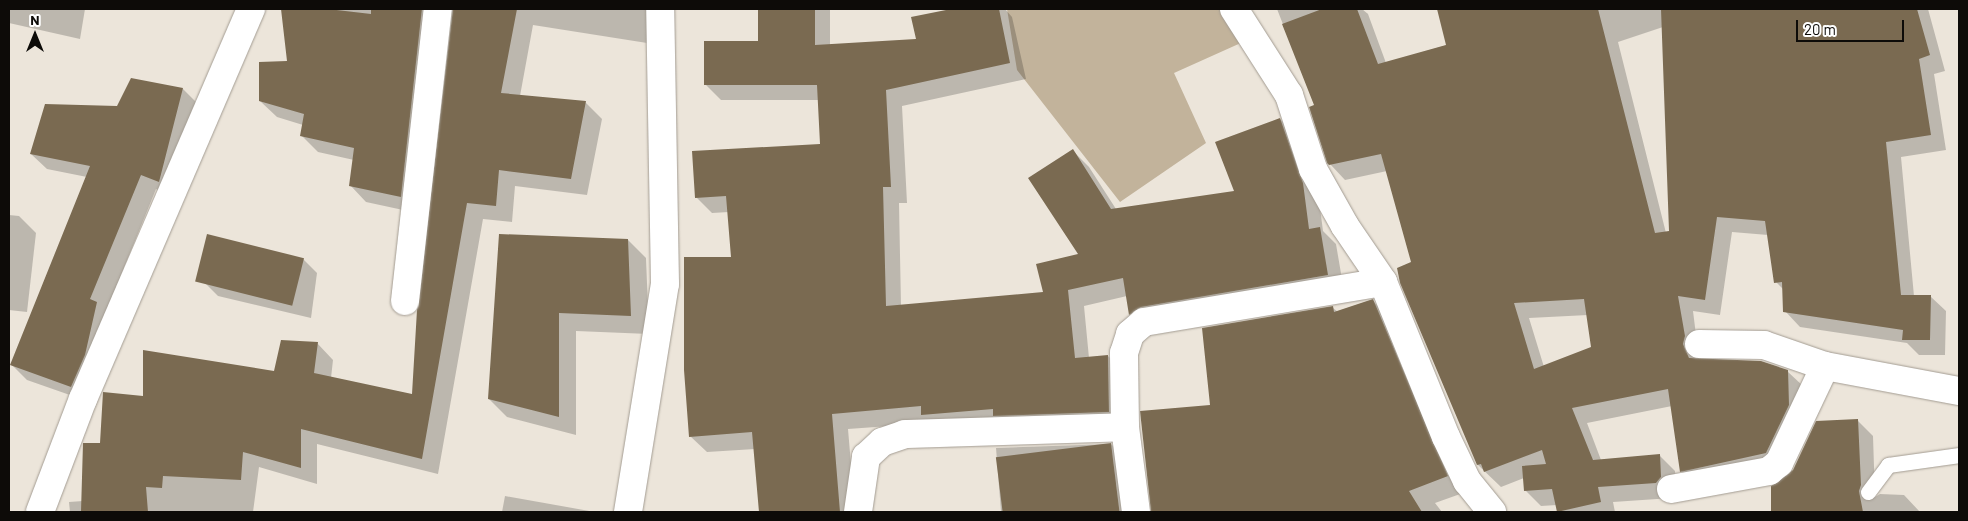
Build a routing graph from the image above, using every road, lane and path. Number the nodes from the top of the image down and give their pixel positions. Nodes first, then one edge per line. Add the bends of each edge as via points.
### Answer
1 (251, 9) edge
2 (438, 9) edge
3 (660, 9) edge
4 (1234, 9) edge
5 (1383, 282) junction
6 (405, 301) dead end
7 (1699, 344) dead end
8 (1824, 366) junction
9 (1959, 391) edge
10 (1125, 427) junction
11 (1959, 455) edge
12 (1671, 489) dead end
13 (1868, 492) dead end
14 (40, 512) edge
15 (628, 512) edge
16 (858, 512) edge
17 (1136, 512) edge
18 (1492, 512) edge

1 - 14 street via 82,399
2 - 6 street
3 - 15 street via 665,284
4 - 5 street via 1289,95 1313,169 1345,226
5 - 10 street via 1144,322 1130,334 1124,353
5 - 18 street via 1467,481
7 - 8 street via 1764,345
8 - 9 street
8 - 12 street via 1779,463 1769,471
10 - 16 street via 905,434 882,442 866,458
10 - 17 street
11 - 13 lane via 1888,465

